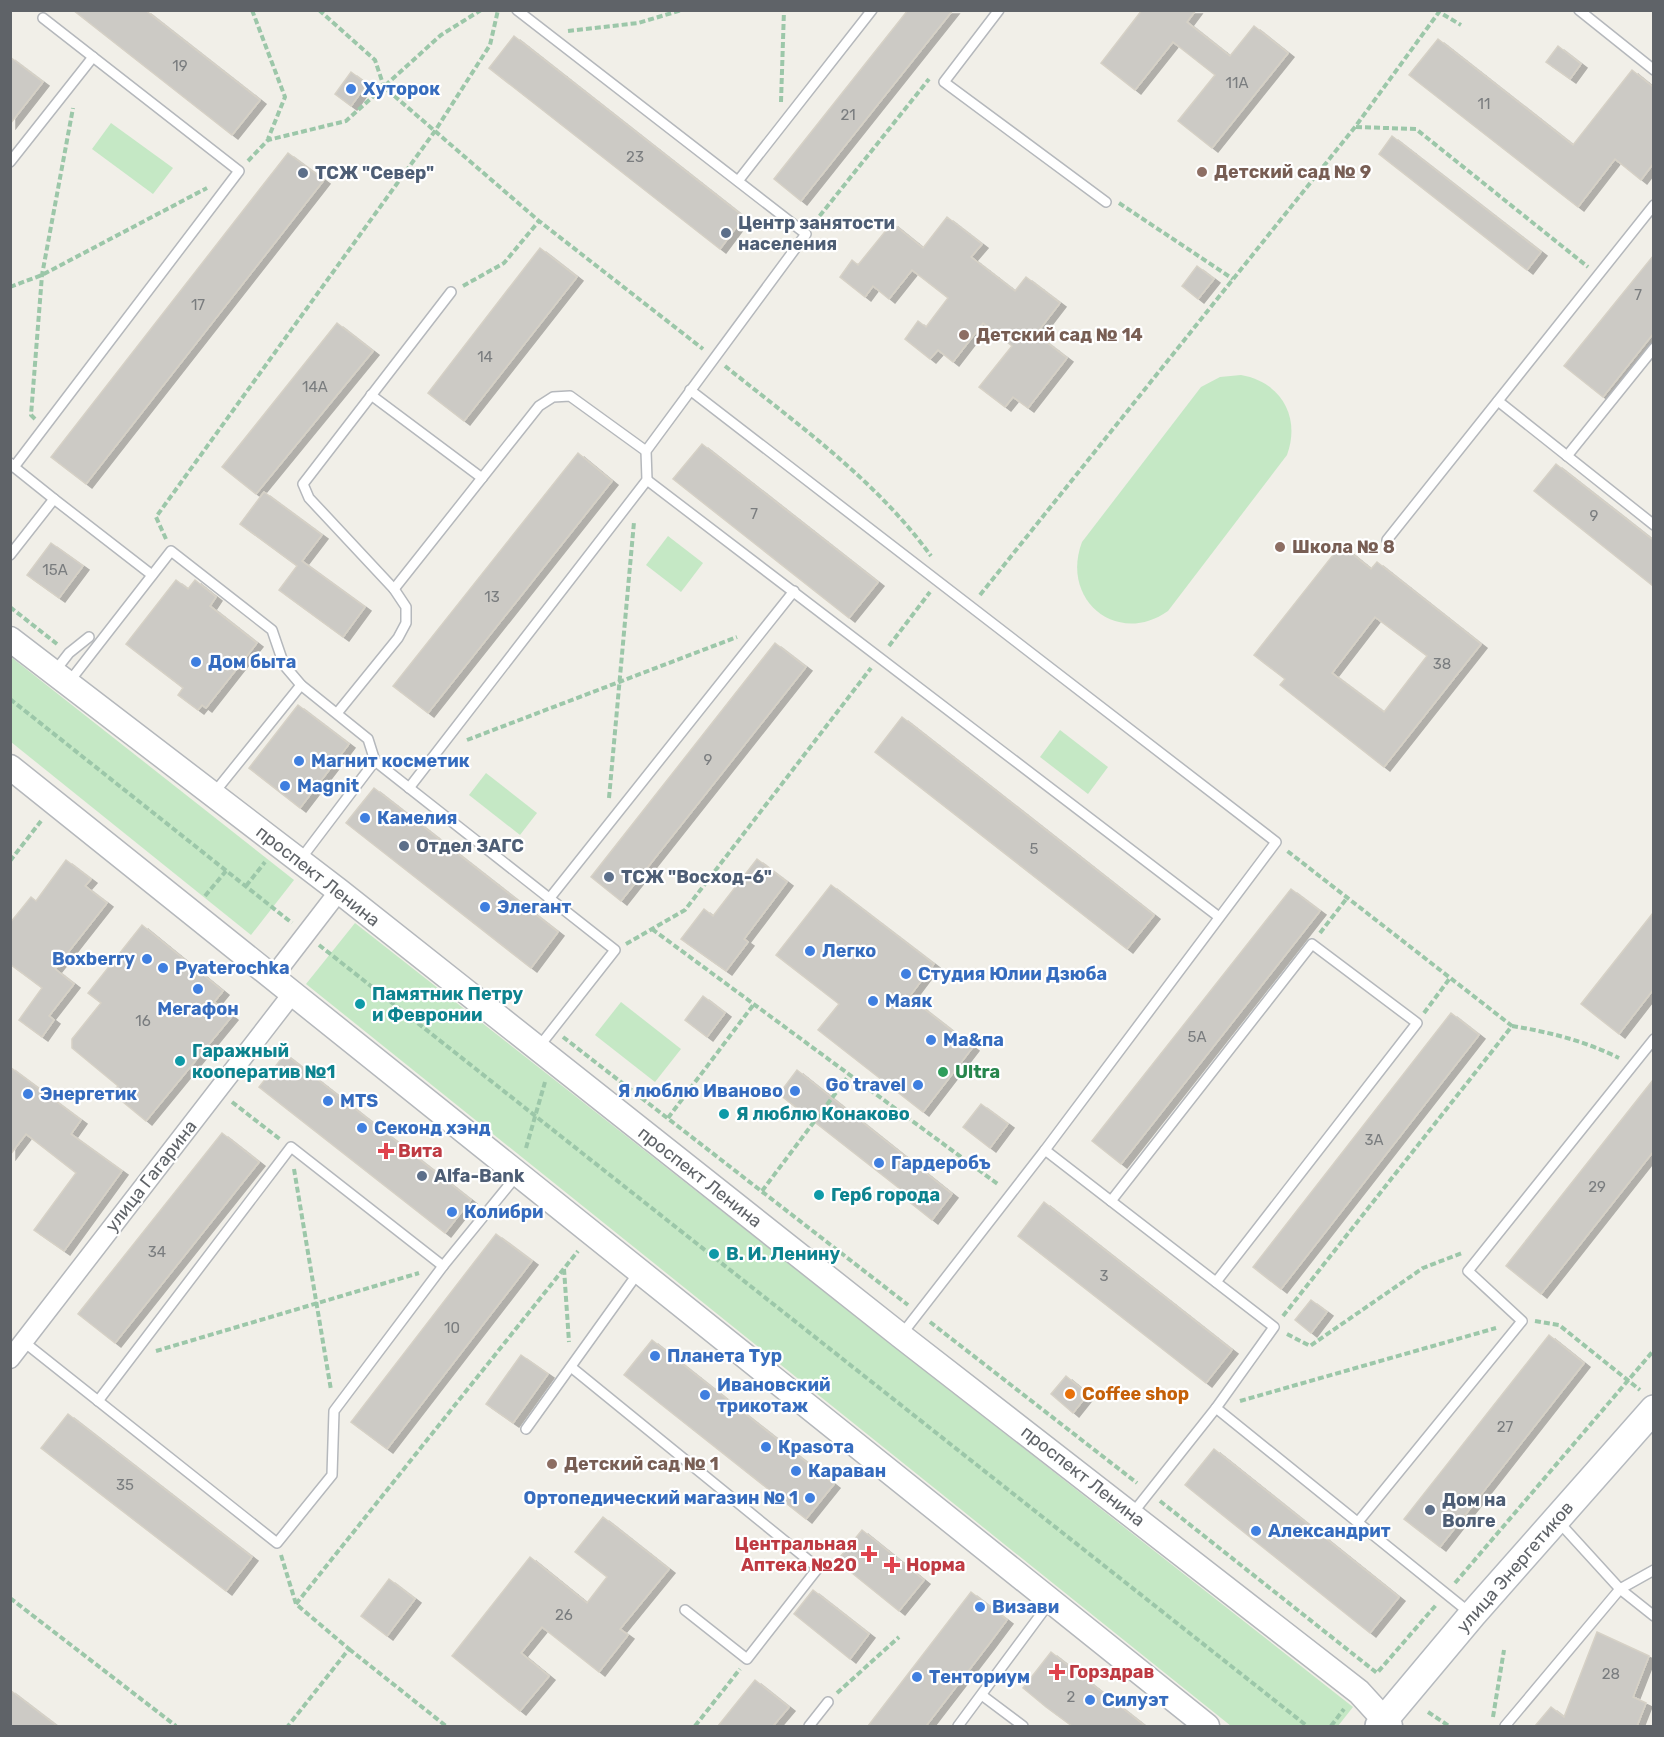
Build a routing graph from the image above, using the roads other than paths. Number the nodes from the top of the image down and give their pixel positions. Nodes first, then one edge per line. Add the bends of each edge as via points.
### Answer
1 (517, 10) edge
2 (872, 10) edge
3 (999, 10) edge
4 (1579, 10) edge
5 (44, 18) dead end
6 (93, 57) junction
7 (1653, 70) edge
8 (10, 162) edge
9 (738, 181) junction
10 (1106, 202) road end
11 (1653, 205) edge
12 (451, 292) road end
13 (1653, 348) edge
14 (690, 390) junction
15 (371, 395) junction
16 (1498, 401) junction
17 (646, 451) junction
18 (1567, 456) junction
19 (12, 465) edge
20 (482, 478) junction
21 (647, 480) junction
22 (54, 499) junction
23 (1653, 525) edge
24 (1387, 540) dead end
25 (10, 555) edge
26 (152, 575) junction
27 (394, 589) junction
28 (794, 591) junction
29 (89, 637) dead end
30 (10, 639) edge
31 (62, 677) junction
32 (301, 685) junction
33 (338, 712) junction
34 (375, 761) junction
35 (10, 767) edge
36 (409, 788) junction
37 (212, 794) junction
38 (300, 861) junction
39 (339, 891) junction
40 (549, 898) junction
41 (1219, 917) junction
42 (272, 978) junction
43 (292, 994) junction
44 (1653, 1039) edge
45 (538, 1048) junction
46 (1045, 1150) junction
47 (518, 1174) junction
48 (1111, 1201) junction
49 (443, 1266) junction
50 (639, 1271) junction
51 (1216, 1282) junction
52 (901, 1336) junction
53 (24, 1342) junction
54 (10, 1359) edge
55 (571, 1367) junction
56 (1647, 1400) edge
57 (98, 1401) junction
58 (1216, 1408) junction
59 (526, 1429) dead end
60 (1132, 1514) junction
61 (1556, 1519) junction
62 (1358, 1522) junction
63 (1653, 1570) edge
64 (1620, 1589) junction
65 (1052, 1600) junction
66 (685, 1611) dead end
67 (1472, 1615) junction
68 (1653, 1616) edge
69 (983, 1696) junction
70 (828, 1702) road end
71 (1385, 1724) edge
72 (1501, 1724) edge
73 (808, 1726) edge
74 (958, 1726) edge
75 (1023, 1726) edge
76 (1208, 1726) edge

1 - 9 lane
2 - 9 lane
3 - 10 lane via 944,82
4 - 7 lane
5 - 6 lane
6 - 8 lane
6 - 19 lane via 239,171
9 - 14 lane via 806,234
11 - 16 lane
12 - 15 lane
13 - 18 lane
14 - 17 lane
14 - 41 lane via 1276,842
15 - 20 lane
15 - 27 lane via 303,484 309,498
16 - 18 lane
16 - 24 lane
17 - 20 lane via 570,396 553,397 539,406
17 - 21 lane
18 - 23 lane
19 - 22 lane
20 - 27 lane
21 - 28 lane
21 - 36 lane
22 - 25 lane
22 - 26 lane
26 - 31 lane
26 - 32 lane via 171,551 272,630 284,666
27 - 33 lane via 406,607 406,623
28 - 40 lane
28 - 41 lane
29 - 31 lane via 69,652
30 - 31 street, проспект Ленина
31 - 37 street, проспект Ленина
32 - 33 lane
32 - 37 lane
33 - 34 lane via 368,739
34 - 36 lane
34 - 38 lane
35 - 42 street
36 - 40 lane
37 - 38 street, проспект Ленина
38 - 39 street, проспект Ленина
39 - 42 street
39 - 45 street, проспект Ленина
40 - 45 lane via 615,950
41 - 46 lane
42 - 43 street
43 - 47 street
43 - 53 street, улица Гагарина
44 - 62 lane via 1468,1271 1522,1321
45 - 52 street, проспект Ленина
46 - 48 lane
46 - 52 lane
47 - 49 lane
47 - 50 street
48 - 51 lane
48 - 51 lane via 1312,944 1417,1023
49 - 57 lane via 291,1147
49 - 57 lane via 334,1411 332,1475 277,1543
50 - 55 lane
50 - 65 street
51 - 58 lane via 1274,1327
52 - 60 street, проспект Ленина
53 - 54 street, улица Гагарина
53 - 57 lane
55 - 59 lane
55 - 66 lane via 818,1568 747,1659
56 - 61 main road, улица Энергетиков
58 - 60 lane
58 - 62 lane
60 - 71 street, проспект Ленина via 1359,1692
61 - 64 lane
61 - 67 main road, улица Энергетиков
62 - 67 lane
63 - 64 lane
64 - 68 lane
64 - 72 lane
65 - 69 lane
65 - 76 street
67 - 71 main road, улица Энергетиков
69 - 74 lane
69 - 75 lane
70 - 73 lane

